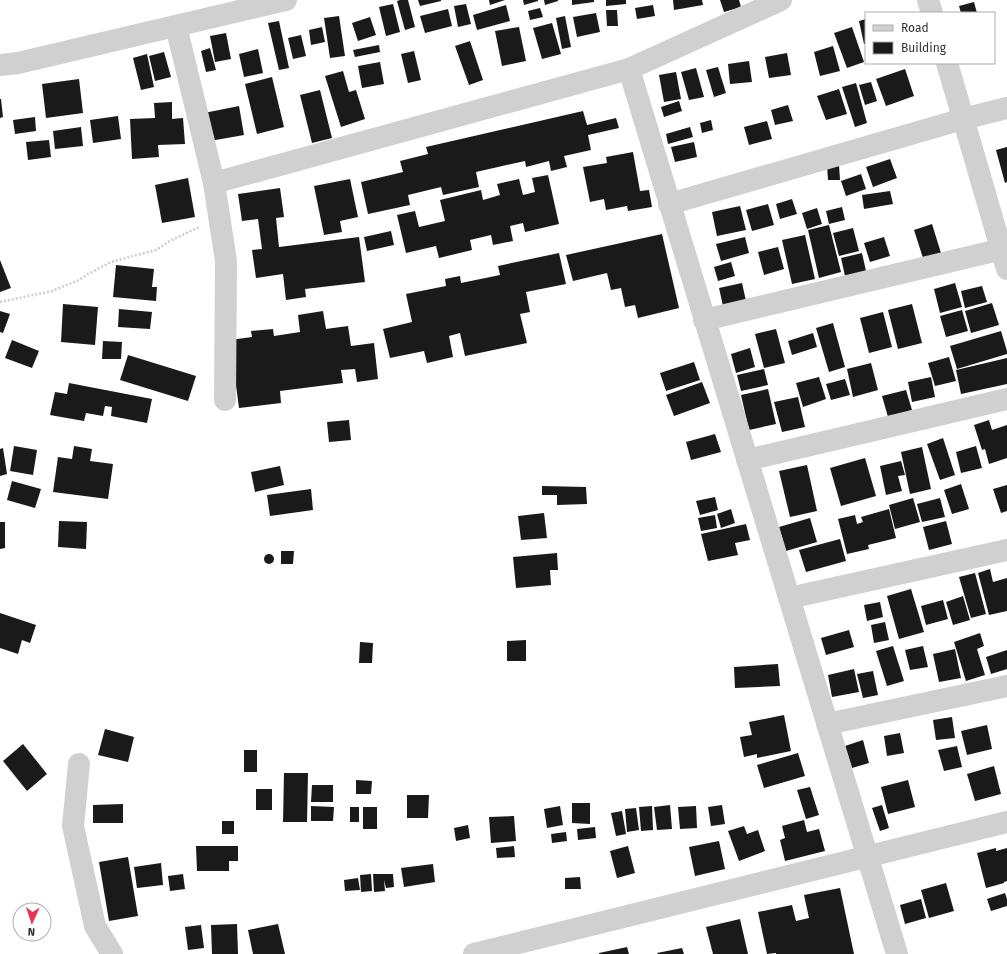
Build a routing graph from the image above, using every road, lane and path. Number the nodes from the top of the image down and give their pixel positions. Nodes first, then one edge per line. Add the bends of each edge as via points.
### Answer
1 (286, 0) edge
2 (781, 0) edge
3 (928, 0) edge
4 (932, 12) edge
5 (176, 26) junction
6 (947, 64) edge
7 (0, 65) edge
8 (629, 70) junction
9 (1007, 108) edge
10 (963, 119) junction
11 (214, 183) junction
12 (669, 204) junction
13 (219, 217) junction
14 (1005, 255) edge
15 (0, 302) edge
16 (704, 320) junction
17 (1007, 399) edge
18 (226, 400) dead end
19 (747, 460) junction
20 (1007, 550) edge
21 (789, 598) junction
22 (1007, 686) edge
23 (827, 724) junction
24 (79, 764) dead end
25 (1007, 822) edge
26 (867, 857) junction
27 (112, 954) edge
28 (474, 954) edge
29 (897, 954) edge

1 - 5 street
2 - 8 street
3 - 4 street
5 - 7 street
5 - 11 street
6 - 10 street
8 - 11 street
8 - 12 street
9 - 10 street
10 - 12 street
10 - 14 street
11 - 13 street
12 - 16 street
13 - 15 path via 156,250 111,262 79,280 52,291
13 - 18 street via 226,261
14 - 16 street
16 - 19 street
17 - 19 street
19 - 21 street
20 - 21 street
21 - 23 street
22 - 23 street
23 - 26 street
24 - 27 street via 73,826 95,926
25 - 26 street
26 - 28 street
26 - 29 street

